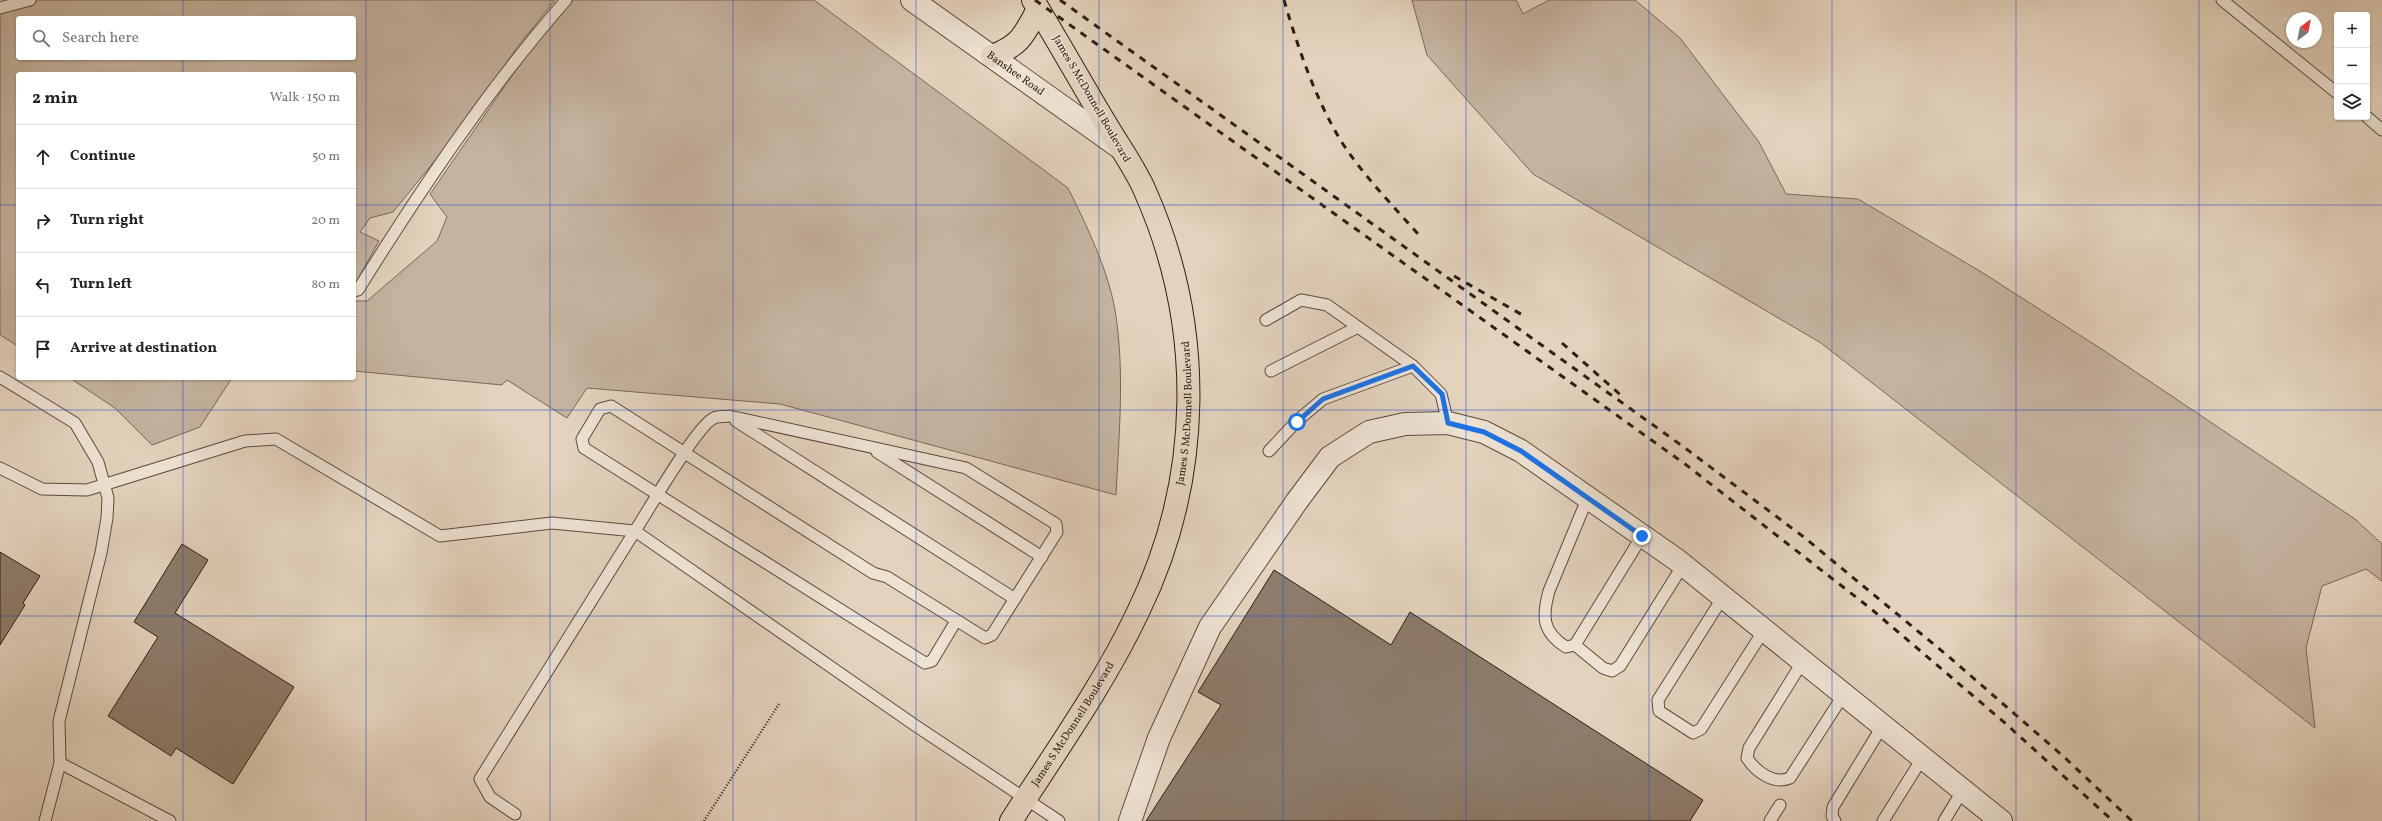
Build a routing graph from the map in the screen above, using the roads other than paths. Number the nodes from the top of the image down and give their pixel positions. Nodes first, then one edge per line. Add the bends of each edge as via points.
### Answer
1 (30, 0) edge
2 (566, 0) edge
3 (912, 0) edge
4 (2222, 0) edge
5 (1036, 4) edge
6 (0, 8) edge
7 (992, 56) junction
8 (2334, 91) edge
9 (2370, 120) edge
10 (2382, 130) edge
11 (1119, 147) junction
12 (356, 290) edge
13 (1266, 320) dead end
14 (1358, 327) junction
15 (1413, 366) junction
16 (1271, 371) dead end
17 (0, 377) edge
18 (729, 416) junction
19 (1448, 423) junction
20 (870, 447) junction
21 (1269, 451) dead end
22 (685, 453) junction
23 (0, 468) edge
24 (104, 484) junction
25 (658, 495) junction
26 (1588, 497) junction
27 (635, 531) junction
28 (1642, 536) junction
29 (1042, 557) junction
30 (1683, 565) junction
31 (1723, 597) junction
32 (1015, 599) junction
33 (956, 621) junction
34 (1764, 630) junction
35 (1574, 645) junction
36 (1803, 661) junction
37 (1844, 694) junction
38 (1883, 725) junction
39 (1923, 757) junction
40 (60, 763) junction
41 (1963, 790) junction
42 (1025, 799) junction
43 (1780, 805) dead end
44 (515, 814) dead end
45 (45, 821) edge
46 (170, 821) edge
47 (1011, 821) edge
48 (1059, 821) edge
49 (1130, 821) edge
50 (1770, 821) edge
51 (1835, 821) edge
52 (1884, 821) edge
53 (1944, 821) edge
54 (2001, 821) edge

1 - 6 lane
2 - 12 lane via 522,50 400,223
3 - 7 street, Banshee Road
4 - 8 lane
5 - 7 main road via 1020,39 1011,48
5 - 11 main road, James S McDonnell Boulevard
7 - 11 street, Banshee Road
9 - 10 lane
11 - 42 main road, James S McDonnell Boulevard via 1144,189 1153,210 1167,246 1182,307 1188,344 1189,381 1185,463 1168,534 1139,612 1105,672
13 - 14 lane via 1301,300 1327,305
14 - 15 lane
14 - 16 lane
15 - 19 lane via 1442,394
15 - 21 lane via 1323,399
17 - 24 lane via 75,423 98,462
18 - 20 lane
18 - 22 lane via 714,418 700,430
18 - 32 lane
19 - 26 street via 1484,432 1521,451
19 - 49 street via 1405,424 1369,432 1330,457 1210,627 1159,738
20 - 29 lane
20 - 29 lane via 966,468 1056,524 1057,532
22 - 25 lane
22 - 25 lane via 611,406 600,409 582,438 584,448
22 - 33 lane via 874,573 887,577
23 - 24 lane via 42,489 87,490
24 - 27 lane via 246,441 276,438 440,536 552,523
24 - 40 lane via 108,498 101,553 58,721
25 - 27 lane
25 - 33 lane via 925,663 932,661
26 - 28 street
26 - 35 lane via 1545,606 1546,626 1553,638 1566,647
27 - 42 lane
27 - 44 lane via 480,779 490,797
28 - 30 street
28 - 35 lane
29 - 32 lane
30 - 31 street
30 - 35 lane via 1620,666 1612,671 1603,668
31 - 34 street
31 - 34 lane via 1658,700 1659,710 1693,733 1701,729
32 - 33 lane via 992,635 985,638
34 - 36 street
36 - 37 street
36 - 37 lane via 1749,748 1747,758 1752,766 1775,781 1790,778
37 - 38 street
38 - 39 street
38 - 51 lane via 1833,807 1832,816
39 - 41 street
39 - 52 lane
40 - 45 lane
40 - 46 lane
41 - 53 lane
41 - 54 street
42 - 47 main road, James S McDonnell Boulevard
42 - 48 lane
43 - 50 lane

